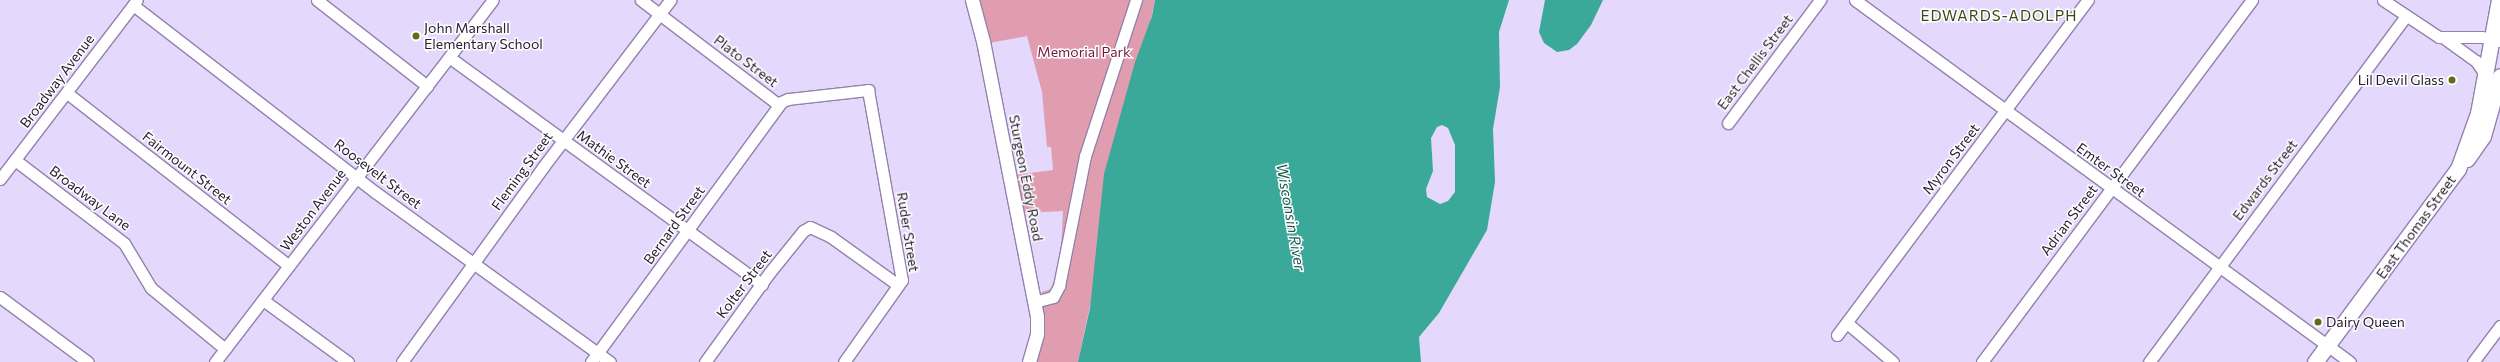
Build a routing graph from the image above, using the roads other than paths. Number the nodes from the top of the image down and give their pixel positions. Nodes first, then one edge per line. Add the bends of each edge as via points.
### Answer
1 (316, 0) edge
2 (493, 0) edge
3 (641, 0) edge
4 (670, 0) edge
5 (972, 0) edge
6 (1136, 0) edge
7 (1820, 0) edge
8 (1854, 0) edge
9 (2088, 0) edge
10 (2252, 0) edge
11 (2383, 0) edge
12 (2499, 0) edge
13 (135, 3) edge
14 (660, 14) junction
15 (2406, 16) junction
16 (2444, 38) junction
17 (2496, 40) edge
18 (449, 57) junction
19 (2493, 76) edge
20 (427, 86) junction
21 (868, 90) joint
22 (67, 94) junction
23 (779, 105) junction
24 (2005, 111) junction
25 (1728, 123) dead end
26 (563, 141) junction
27 (15, 160) junction
28 (356, 178) junction
29 (0, 180) edge
30 (2111, 189) junction
31 (688, 230) junction
32 (474, 263) junction
33 (289, 266) junction
34 (2219, 268) junction
35 (762, 284) junction
36 (898, 285) junction
37 (0, 297) edge
38 (263, 300) junction
39 (1034, 302) junction
40 (1847, 323) junction
41 (2500, 326) edge
42 (1837, 335) dead end
43 (2328, 345) junction
44 (225, 349) junction
45 (594, 358) edge
46 (88, 362) edge
47 (215, 362) edge
48 (348, 362) edge
49 (402, 362) edge
50 (610, 362) edge
51 (705, 362) edge
52 (844, 362) edge
53 (1029, 362) edge
54 (1893, 362) edge
55 (1982, 362) edge
56 (2149, 362) edge
57 (2315, 362) edge
58 (2350, 362) edge
59 (2473, 362) edge

1 - 20 street
2 - 18 street, Weston Avenue
3 - 14 street, Plato Street
4 - 14 street, Fleming Street
5 - 39 street, Sturgeon Eddy Road via 980,23
6 - 39 street via 1085,156 1059,286 1053,297
7 - 25 street, East Chellis Street
8 - 24 street, Emter Street
9 - 24 street, Myron Street
10 - 30 street, Adrian Street
11 - 15 street
12 - 17 main road, East Thomas Street
13 - 22 street, Broadway Avenue
13 - 28 street, Roosevelt Street
14 - 23 street, Plato Street
14 - 26 street, Fleming Street
15 - 16 street via 2429,32
15 - 34 street, Edwards Street
16 - 17 street
16 - 19 street
17 - 19 main road, East Thomas Street
18 - 20 street, Weston Avenue
18 - 26 street, Mathie Street
19 - 43 main road, East Thomas Street via 2458,169
20 - 28 street, Weston Avenue
21 - 23 street, Plato Street via 788,99
21 - 36 street, Ruder Street via 899,258 902,280
22 - 27 street, Broadway Avenue
22 - 33 street, Fairmount Street
23 - 31 street, Bernard Street
24 - 30 street, Emter Street
24 - 40 street, Myron Street
26 - 31 street, Mathie Street
26 - 32 street, Fleming Street
27 - 29 street, Broadway Avenue
27 - 44 street, Broadway Lane via 124,243 151,288
28 - 32 street, Roosevelt Street
28 - 33 street, Weston Avenue
30 - 34 street, Emter Street
30 - 55 street, Adrian Street
31 - 35 street, Mathie Street
31 - 45 street, Bernard Street
32 - 45 street, Roosevelt Street
32 - 49 street, Fleming Street
33 - 38 street, Weston Avenue
34 - 43 street, Emter Street
34 - 56 street, Edwards Street
35 - 36 street, Kolter Street via 803,231 810,227 831,237
35 - 51 street, Kolter Street
36 - 52 street, Ruder Street
37 - 46 street
38 - 44 street, Weston Avenue
38 - 48 street
39 - 53 street, Sturgeon Eddy Road via 1038,331
40 - 42 street, Myron Street
40 - 54 street
41 - 59 street
43 - 57 main road, East Thomas Street
43 - 58 street, Emter Street
44 - 47 street, Weston Avenue
45 - 50 street, Roosevelt Street

